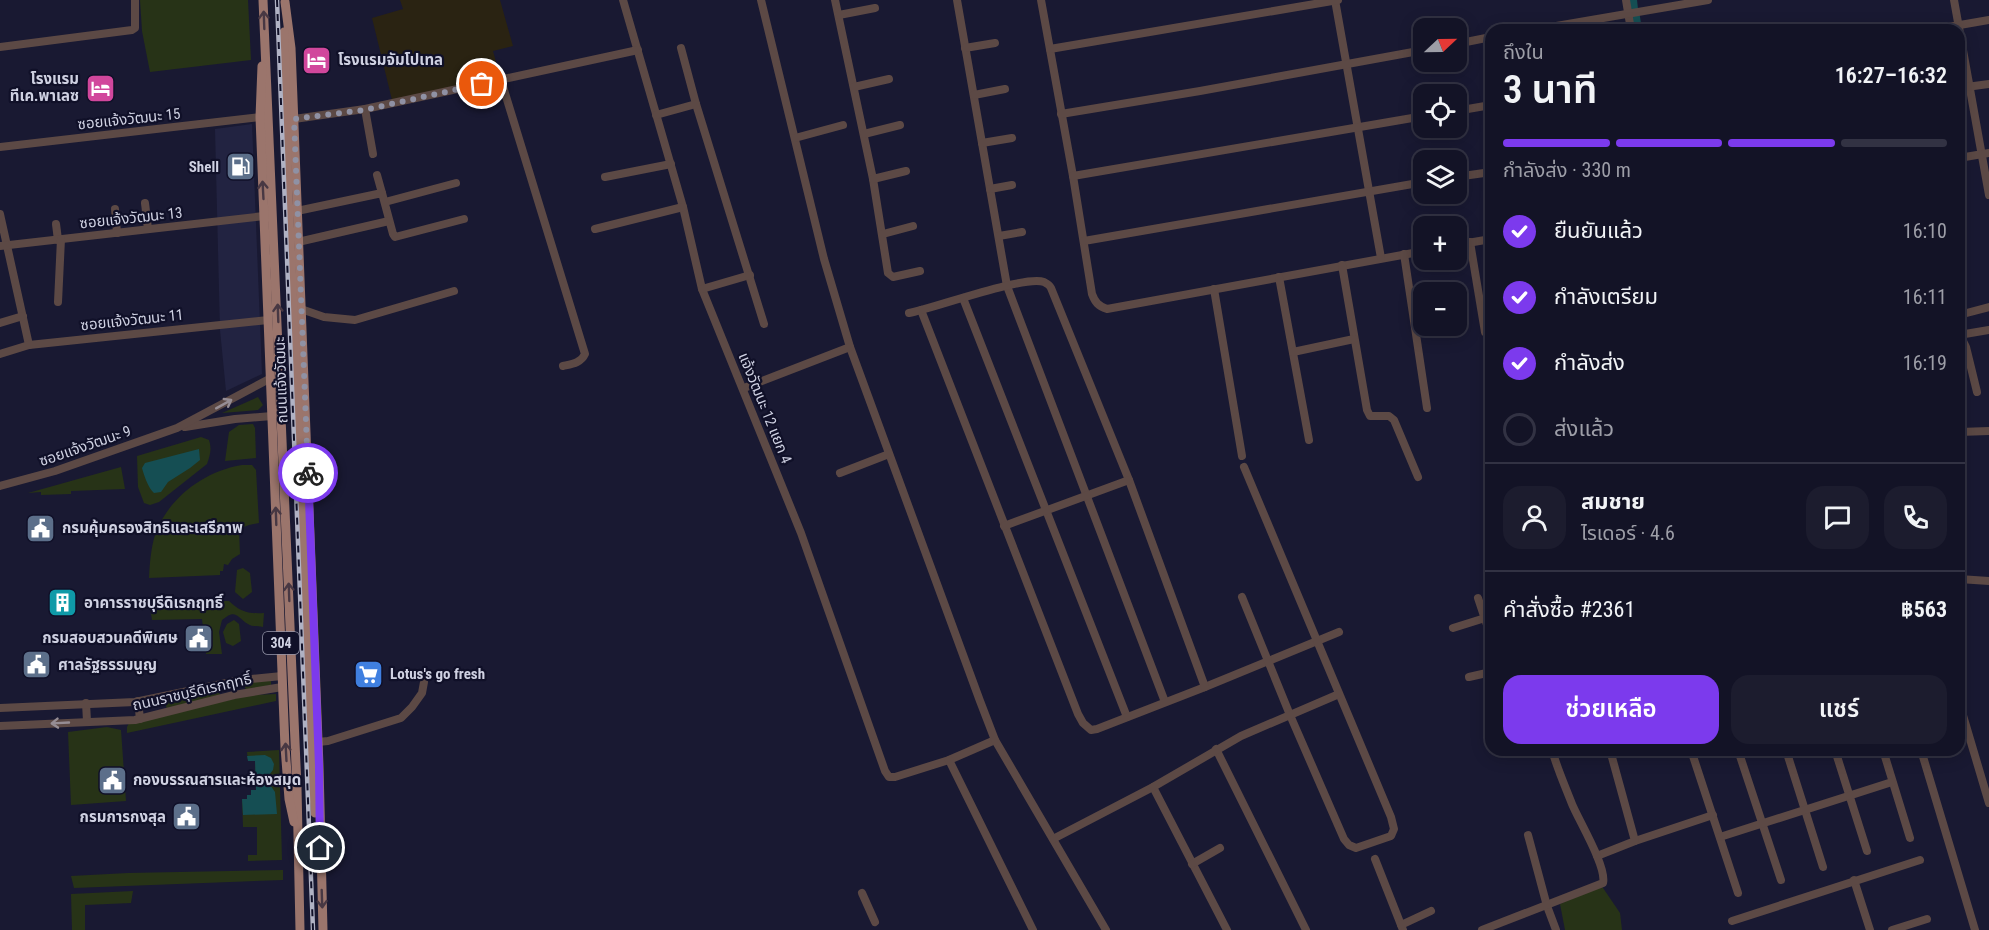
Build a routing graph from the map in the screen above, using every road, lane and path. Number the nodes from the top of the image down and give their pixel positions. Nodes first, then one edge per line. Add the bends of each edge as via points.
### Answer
1 (135, 0) edge
2 (263, 0) edge
3 (623, 0) edge
4 (761, 0) edge
5 (835, 0) edge
6 (957, 0) edge
7 (1041, 0) edge
8 (1336, 0) edge
9 (1626, 0) edge
10 (1708, 0) edge
11 (1954, 0) edge
12 (285, 1) edge
13 (875, 8) dead end
14 (1628, 13) junction
15 (839, 15) junction
16 (1989, 20) edge
17 (1567, 24) edge
18 (1630, 24) edge
19 (1959, 24) edge
20 (1965, 24) edge
21 (1485, 39) edge
22 (264, 40) junction
23 (1467, 42) edge
24 (995, 43) dead end
25 (0, 47) edge
26 (681, 48) dead end
27 (965, 48) junction
28 (638, 50) junction
29 (1050, 50) junction
30 (1413, 52) edge
31 (1965, 62) edge
32 (1345, 64) junction
33 (889, 79) dead end
34 (501, 80) junction
35 (1989, 84) edge
36 (1969, 86) junction
37 (854, 87) junction
38 (1965, 87) edge
39 (1005, 89) dead end
40 (974, 95) junction
41 (696, 104) junction
42 (1485, 106) edge
43 (1467, 109) edge
44 (364, 110) junction
45 (1061, 114) junction
46 (656, 115) junction
47 (260, 117) junction
48 (1413, 118) edge
49 (294, 119) junction
50 (843, 125) dead end
51 (900, 125) dead end
52 (1357, 126) junction
53 (864, 134) junction
54 (795, 138) junction
55 (1012, 138) dead end
56 (982, 143) junction
57 (0, 147) edge
58 (373, 154) dead end
59 (1986, 154) edge
60 (1965, 157) edge
61 (671, 164) junction
62 (906, 171) dead end
63 (1485, 173) edge
64 (377, 175) dead end
65 (1467, 175) edge
66 (1073, 176) junction
67 (605, 177) dead end
68 (873, 179) junction
69 (456, 183) dead end
70 (1413, 184) edge
71 (1012, 185) dead end
72 (990, 189) junction
73 (1368, 191) junction
74 (382, 193) junction
75 (1989, 195) edge
76 (385, 202) junction
77 (145, 203) dead end
78 (683, 207) junction
79 (115, 209) dead end
80 (297, 211) junction
81 (0, 214) edge
82 (264, 216) junction
83 (464, 219) dead end
84 (389, 221) junction
85 (56, 224) dead end
86 (913, 226) dead end
87 (148, 229) junction
88 (595, 229) dead end
89 (1022, 232) dead end
90 (117, 233) junction
91 (882, 234) junction
92 (999, 236) junction
93 (59, 239) junction
94 (1485, 240) edge
95 (1084, 241) junction
96 (1470, 242) junction
97 (298, 243) junction
98 (1467, 243) edge
99 (3, 246) edge
100 (1413, 253) edge
101 (1404, 254) junction
102 (1381, 258) junction
103 (1342, 265) junction
104 (920, 271) dead end
105 (750, 275) junction
106 (1279, 277) junction
107 (1007, 286) junction
108 (702, 289) junction
109 (1214, 289) junction
110 (454, 291) dead end
111 (963, 298) junction
112 (58, 302) dead end
113 (1989, 307) edge
114 (301, 309) junction
115 (921, 310) junction
116 (909, 313) dead end
117 (1965, 313) edge
118 (23, 316) junction
119 (268, 320) junction
120 (0, 323) edge
121 (764, 324) dead end
122 (1989, 330) edge
123 (1485, 332) dead end
124 (1965, 334) edge
125 (1354, 339) junction
126 (29, 345) junction
127 (1965, 345) edge
128 (850, 348) junction
129 (1293, 352) junction
130 (0, 354) edge
131 (303, 357) junction
132 (270, 361) junction
133 (563, 366) dead end
134 (271, 378) junction
135 (744, 388) junction
136 (1977, 392) dead end
137 (1427, 408) dead end
138 (305, 414) junction
139 (272, 416) junction
140 (177, 428) junction
141 (1989, 431) edge
142 (1965, 432) edge
143 (1309, 440) dead end
144 (273, 454) junction
145 (890, 454) junction
146 (307, 456) junction
147 (1242, 456) dead end
148 (1244, 467) dead end
149 (840, 473) dead end
150 (1418, 477) dead end
151 (1129, 480) junction
152 (0, 486) edge
153 (1086, 497) junction
154 (1045, 511) junction
155 (1004, 526) junction
156 (1965, 580) edge
157 (1989, 582) edge
158 (1242, 597) dead end
159 (1479, 598) dead end
160 (1485, 618) joint
161 (1453, 628) dead end
162 (1339, 632) dead end
163 (1316, 641) junction
164 (1269, 660) junction
165 (1485, 673) edge
166 (1469, 677) dead end
167 (282, 681) junction
168 (424, 682) dead end
169 (1205, 687) junction
170 (1339, 694) junction
171 (161, 697) junction
172 (138, 701) junction
173 (1165, 702) junction
174 (86, 703) junction
175 (0, 708) edge
176 (163, 713) junction
177 (1290, 714) junction
178 (1127, 717) junction
179 (140, 719) junction
180 (87, 721) junction
181 (1965, 722) edge
182 (0, 726) edge
183 (994, 740) junction
184 (318, 742) junction
185 (1216, 749) junction
186 (1554, 756) edge
187 (1612, 756) edge
188 (1693, 756) edge
189 (1740, 756) edge
190 (1788, 756) edge
191 (1836, 756) edge
192 (1885, 756) edge
193 (1923, 756) edge
194 (949, 759) junction
195 (1892, 782) junction
196 (1153, 787) junction
197 (1849, 796) junction
198 (1989, 803) edge
199 (1806, 810) junction
200 (1713, 815) junction
201 (1762, 824) junction
202 (319, 826) junction
203 (296, 831) junction
204 (1528, 835) dead end
205 (1720, 837) junction
206 (1910, 838) dead end
207 (1053, 839) junction
208 (1635, 841) junction
209 (1220, 848) dead end
210 (1867, 851) dead end
211 (1597, 856) junction
212 (1375, 860) dead end
213 (1920, 860) dead end
214 (1192, 864) junction
215 (1823, 867) dead end
216 (1781, 880) dead end
217 (1854, 880) junction
218 (862, 893) dead end
219 (1738, 893) dead end
220 (1547, 906) junction
221 (1431, 911) dead end
222 (1927, 920) dead end
223 (1732, 921) dead end
224 (875, 922) dead end
225 (1402, 927) edge
226 (1487, 929) edge
227 (300, 930) edge
228 (323, 930) edge
229 (1033, 930) edge
230 (1106, 930) edge
231 (1227, 930) edge
232 (1306, 930) edge
233 (1556, 930) edge
234 (1870, 930) edge
235 (1892, 930) edge
236 (1975, 930) edge

1 - 25 street via 132,30
22 -> 2 main road, ถนนแจ้งวัฒนะ / 304
3 - 28 street, แจ้งวัฒนะ 12 แยก 4
4 - 54 street
5 - 15 street
6 - 27 street
7 - 29 street
8 - 29 street
8 - 32 street
9 - 14 street
10 - 14 street
11 - 19 street
12 - 49 main road, ถนนแจ้งวัฒนะ / 304
12 - 202 main road, ถนนแจ้งวัฒนะ / 304 via 283,49 312,788
13 - 15 street
14 - 17 street
14 - 18 street
15 - 37 street
16 - 20 street
21 - 23 street
22 - 47 main road, ถนนแจ้งวัฒนะ / 304
203 -> 22 main road, ถนนแจ้งวัฒนะ / 304
24 - 27 street
26 - 41 street
27 - 40 street
28 - 34 street
28 - 46 street, แจ้งวัฒนะ 12 แยก 4
29 - 45 street
30 - 32 street
31 - 36 street
32 - 45 street
32 - 52 street
33 - 37 street
34 - 44 street
34 - 133 street via 585,354 578,362
35 - 36 street
36 - 38 street
36 - 59 street
37 - 53 street
39 - 40 street
40 - 56 street
41 - 46 street
41 - 105 street
42 - 43 street
44 - 49 street
44 - 58 street
45 - 66 street
46 - 61 street, แจ้งวัฒนะ 12 แยก 4
47 - 57 street, ซอยแจ้งวัฒนะ 15
82 -> 47 main road, ถนนแจ้งวัฒนะ / 304
48 - 52 street
49 - 80 main road, ถนนแจ้งวัฒนะ / 304
50 - 54 street
51 - 53 street
52 - 66 street
52 - 73 street
53 - 68 street
54 - 128 street
55 - 56 street
56 - 72 street
59 - 60 street
59 - 75 street
61 - 67 street
61 - 78 street, แจ้งวัฒนะ 12 แยก 4
62 - 68 street
63 - 65 street
64 - 74 street
66 - 95 street
68 - 91 street
69 - 76 street
70 - 73 street
71 - 72 street
72 - 92 street
73 - 95 street
73 - 102 street
74 - 76 street
74 - 80 street
76 - 84 street
77 - 87 street
78 - 88 street
78 - 108 street, แจ้งวัฒนะ 12 แยก 4
79 - 90 street
80 - 97 main road, ถนนแจ้งวัฒนะ / 304
81 - 99 street
82 - 87 street, ซอยแจ้งวัฒนะ 13
82 - 119 main road, ถนนแจ้งวัฒนะ / 304
83 - 84 street via 395,237
84 - 97 street
85 - 93 street
86 - 91 street
87 - 90 street, ซอยแจ้งวัฒนะ 13
89 - 92 street
90 - 93 street, ซอยแจ้งวัฒนะ 13
91 - 104 street via 890,276
92 - 107 street
93 - 99 street, ซอยแจ้งวัฒนะ 13
93 - 112 street
94 - 96 street
95 - 109 street via 1092,294 1095,302 1107,309
96 - 98 street
96 - 123 street
97 - 114 main road, ถนนแจ้งวัฒนะ / 304
99 - 118 street
100 - 101 street
101 - 102 street
101 - 137 street
102 - 103 street
103 - 106 street
103 - 125 street
105 - 108 street
105 - 121 street
106 - 109 street
106 - 129 street
107 - 111 street
107 - 151 street via 1035,281 1051,288
107 - 153 street
108 - 135 street, แจ้งวัฒนะ 12 แยก 4
109 - 147 street
110 - 114 street via 355,320 324,317
111 - 115 street
111 - 154 street
113 - 117 street
114 - 131 main road, ถนนแจ้งวัฒนะ / 304
115 - 116 street
115 - 155 street
118 - 120 street
118 - 126 street
119 - 126 street, ซอยแจ้งวัฒนะ 11
119 - 132 main road, ถนนแจ้งวัฒนะ / 304
122 - 124 street
125 - 129 street
125 - 150 street via 1370,416 1389,416 1394,420
126 - 130 street, ซอยแจ้งวัฒนะ 11
127 - 136 street
128 - 135 street
128 - 145 street
129 - 143 street
131 - 132 main road via 297,365 286,369 274,367
131 - 138 main road, ถนนแจ้งวัฒนะ / 304
132 - 134 main road, ถนนแจ้งวัฒนะ / 304
134 - 139 main road, ถนนแจ้งวัฒนะ / 304
140 -> 134 street, ซอยแจ้งวัฒนะ 9
135 - 194 street, แจ้งวัฒนะ 12 แยก 4 via 801,533 885,771 889,777 895,777
138 - 139 main road
138 - 146 main road, ถนนแจ้งวัฒนะ / 304
139 - 140 street, ซอยแจ้งวัฒนะ 9
139 - 144 main road, ถนนแจ้งวัฒนะ / 304
140 - 152 street, ซอยแจ้งวัฒนะ 9
141 - 142 street
144 - 146 main road via 276,448 289,443
167 -> 144 main road, ถนนแจ้งวัฒนะ / 304
145 - 149 street
145 - 183 street
146 - 184 main road, ถนนแจ้งวัฒนะ / 304
148 - 163 street
151 - 153 street
151 - 169 street
153 - 154 street
153 - 173 street
154 - 155 street
154 - 178 street
155 - 178 street via 1083,723 1091,730
156 - 157 street
158 - 164 street
159 - 160 street
160 - 161 street
162 - 163 street
163 - 164 street
163 - 170 street
164 - 169 street
164 - 177 street
165 - 166 street
167 - 171 street, ถนนราชบุรีดิเรกฤทธิ์ via 241,680
167 - 176 street, ถนนราชบุรีดิเรกฤทธิ์
203 -> 167 main road, ถนนแจ้งวัฒนะ / 304 via 289,799
168 - 184 street via 422,693 401,718
169 - 173 street
170 - 177 street
170 - 177 street via 1391,817 1391,836 1356,848 1344,839
171 - 172 street, ถนนราชบุรีดิเรกฤทธิ์
171 - 176 street
172 - 174 street, ถนนราชบุรีดิเรกฤทธิ์
172 - 179 street
173 - 178 street
174 - 175 street, ถนนราชบุรีดิเรกฤทธิ์
174 - 180 street
176 - 179 street, ถนนราชบุรีดิเรกฤทธิ์
177 - 185 street
179 - 180 street, ถนนราชบุรีดิเรกฤทธิ์
180 -> 182 street, ถนนราชบุรีดิเรกฤทธิ์
181 - 198 street
183 - 194 street
183 - 207 street
184 - 202 main road, ถนนแจ้งวัฒนะ / 304
185 - 196 street
185 - 232 street
186 - 211 street
187 - 208 street
188 - 200 street
189 - 201 street
190 - 199 street
191 - 197 street
192 - 195 street
193 - 236 street
194 - 229 street
195 - 197 street
195 - 206 street
196 - 207 street
196 - 214 street
197 - 199 street
197 - 210 street
199 - 201 street
199 - 215 street
200 - 205 street
200 - 208 street
201 - 205 street
201 - 216 street
202 -> 228 main road, ถนนแจ้งวัฒนะ / 304
203 - 227 main road, ถนนแจ้งวัฒนะ / 304
204 - 220 street
205 - 219 street
207 - 230 street
208 - 211 street
209 - 214 street
211 - 220 street via 1603,883
212 - 225 street
213 - 217 street
214 - 231 street
217 - 223 street
217 - 234 street
218 - 224 street
220 - 226 street
220 - 233 street
221 - 225 street
222 - 235 street

